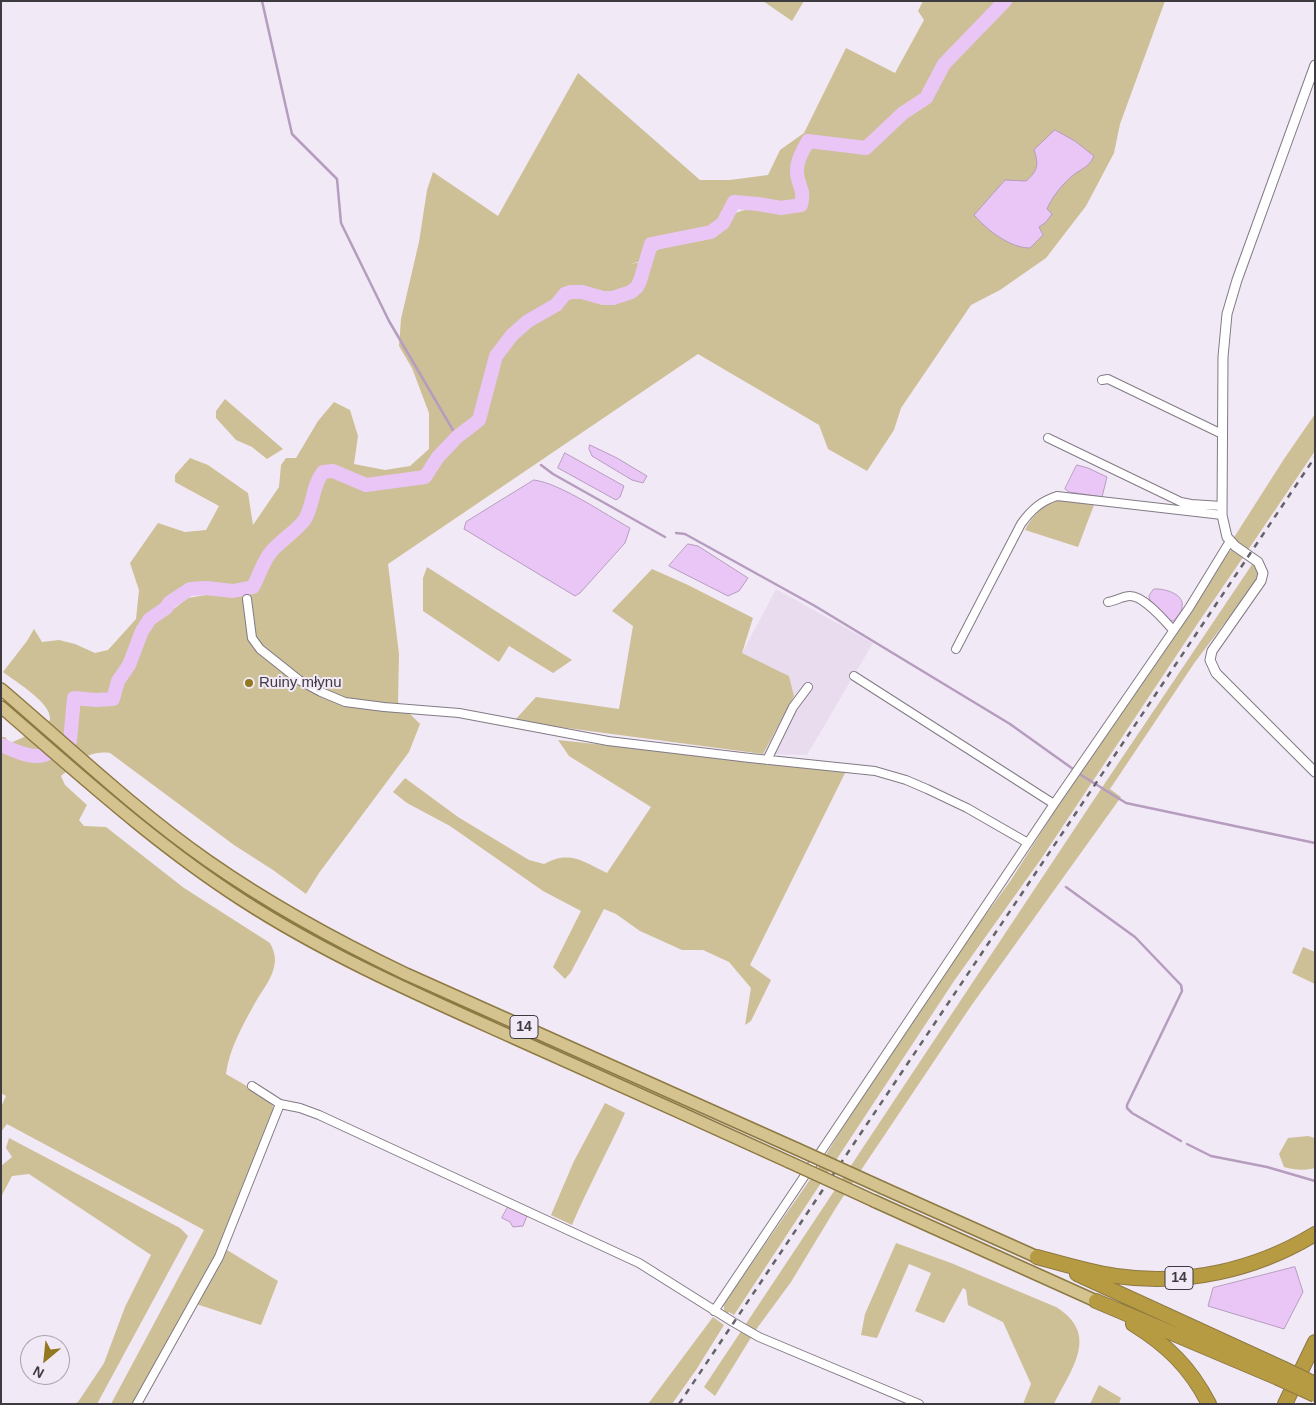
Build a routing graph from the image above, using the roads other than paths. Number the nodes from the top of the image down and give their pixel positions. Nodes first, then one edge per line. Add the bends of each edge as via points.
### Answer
1 (1315, 65) edge
2 (1102, 380) dead end
3 (1222, 434) junction
4 (1048, 438) dead end
5 (1222, 510) junction
6 (1230, 541) junction
7 (247, 599) dead end
8 (1108, 602) dead end
9 (1173, 630) junction
10 (956, 649) dead end
11 (854, 676) dead end
12 (808, 687) dead end
13 (1, 689) edge
14 (1, 707) edge
15 (767, 760) junction
16 (1315, 772) edge
17 (1054, 804) junction
18 (1028, 843) junction
19 (252, 1086) dead end
20 (280, 1104) junction
21 (1315, 1234) edge
22 (1037, 1256) junction
23 (1096, 1301) junction
24 (714, 1311) junction
25 (1315, 1342) edge
26 (1280, 1373) junction
27 (1315, 1384) edge
28 (1315, 1390) edge
29 (1315, 1395) edge
30 (137, 1404) edge
31 (919, 1404) edge
32 (1208, 1404) edge
33 (1285, 1404) edge
34 (1308, 1404) edge

1 - 3 street via 1227,314
2 - 3 street via 1108,379
3 - 5 street
4 - 5 street via 1181,502
5 - 6 street via 1225,533
5 - 10 street via 1057,496 1044,500 1021,524
6 - 9 street
6 - 16 street via 1258,562 1264,573 1212,651 1212,667
7 - 15 street via 252,638 260,649 299,680 345,702 459,713 608,741
8 - 9 street via 1127,596 1138,598
9 - 17 street
11 - 17 street
12 - 15 street via 793,707
13 - 22 main road, 14, bridge via 140,808 207,860 317,929 406,974
14 - 23 main road, 14, bridge via 132,819 206,876 282,925 335,954 400,987
15 - 18 street via 856,768 906,780 967,808
17 - 18 street
18 - 24 street
19 - 20 street
20 - 24 street via 319,1115 577,1233 639,1263
20 - 30 street via 218,1257
21 - 22 highway, 14 via 1249,1265 1187,1277 1148,1279 1115,1276
22 - 26 highway
23 - 26 highway, 14
23 - 32 highway via 1169,1349 1193,1377
24 - 31 street via 759,1337
25 - 33 highway
26 - 27 highway, bridge
26 - 29 highway, 14, bridge
28 - 34 highway

